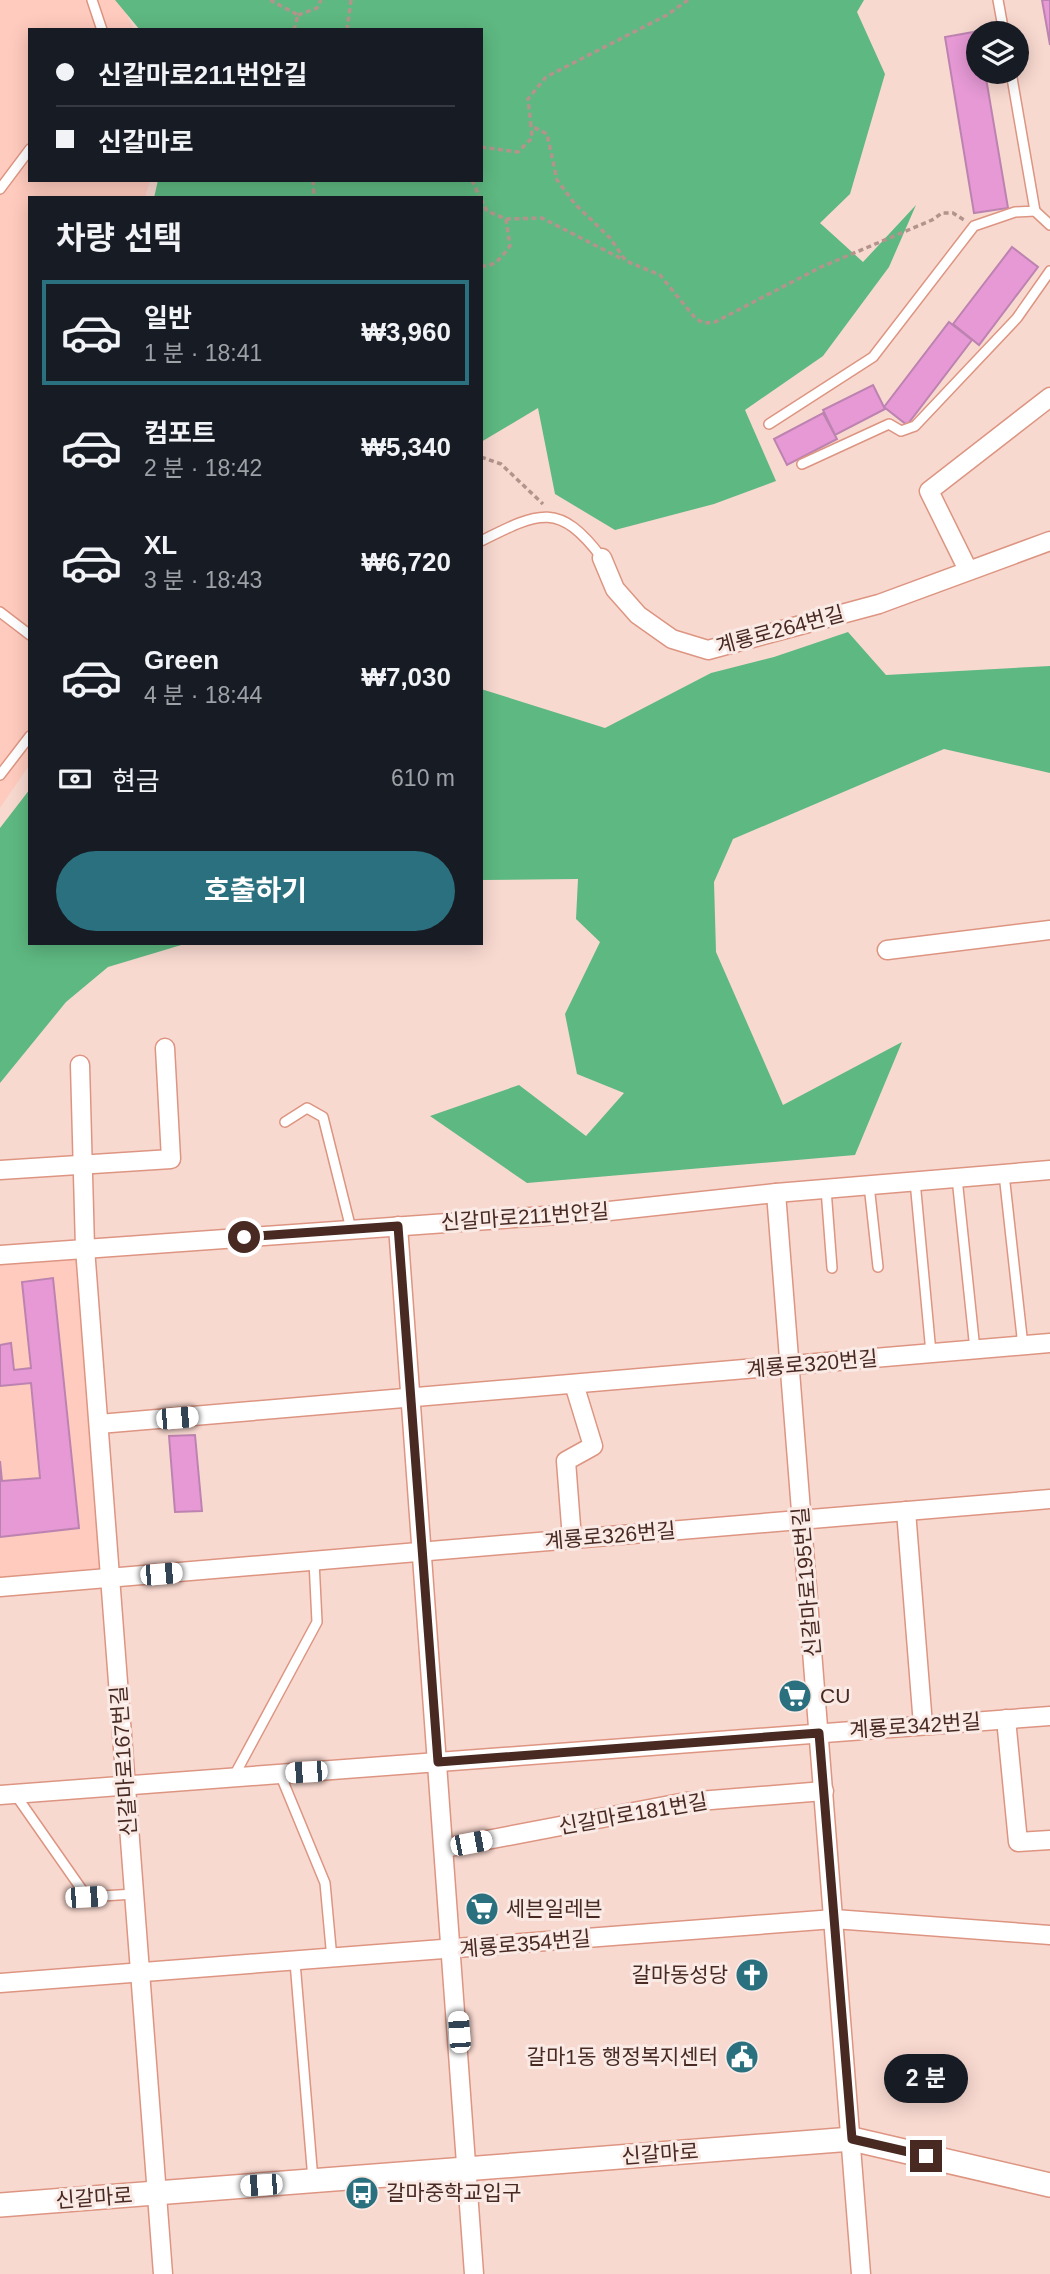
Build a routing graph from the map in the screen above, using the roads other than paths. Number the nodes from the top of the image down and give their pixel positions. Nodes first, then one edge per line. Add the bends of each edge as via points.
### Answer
1 (92, 0) edge
2 (998, 0) edge
3 (1002, 21) edge
4 (101, 28) edge
5 (1013, 84) edge
6 (28, 152) edge
7 (0, 189) edge
8 (1035, 211) junction
9 (1050, 225) edge
10 (1050, 271) edge
11 (1050, 397) edge
12 (769, 424) dead end
13 (802, 464) dead end
14 (483, 540) edge
15 (1050, 541) edge
16 (602, 558) joint
17 (968, 570) junction
18 (0, 612) edge
19 (28, 633) edge
20 (28, 739) edge
21 (0, 775) edge
22 (1050, 930) edge
23 (887, 950) dead end
24 (165, 1048) dead end
25 (80, 1065) dead end
26 (285, 1122) dead end
27 (84, 1166) junction
28 (0, 1170) edge
29 (1050, 1170) edge
30 (1004, 1174) junction
31 (957, 1178) junction
32 (915, 1181) junction
33 (869, 1185) junction
34 (826, 1189) junction
35 (776, 1193) junction
36 (398, 1226) junction
37 (351, 1229) junction
38 (85, 1248) junction
39 (0, 1255) edge
40 (878, 1267) dead end
41 (832, 1268) dead end
42 (1050, 1343) edge
43 (1023, 1346) junction
44 (975, 1350) junction
45 (931, 1353) junction
46 (790, 1366) junction
47 (574, 1384) junction
48 (411, 1398) junction
49 (99, 1424) junction
50 (1050, 1499) edge
51 (906, 1511) junction
52 (802, 1520) junction
53 (572, 1539) junction
54 (422, 1552) junction
55 (314, 1561) junction
56 (110, 1578) junction
57 (0, 1587) edge
58 (1050, 1716) edge
59 (1006, 1719) junction
60 (923, 1725) junction
61 (819, 1733) junction
62 (438, 1762) junction
63 (280, 1774) junction
64 (233, 1778) junction
65 (126, 1786) junction
66 (824, 1791) junction
67 (8, 1795) edge
68 (1050, 1840) edge
69 (445, 1848) junction
70 (134, 1894) junction
71 (834, 1919) junction
72 (1050, 1935) edge
73 (452, 1950) junction
74 (332, 1959) junction
75 (295, 1962) junction
76 (140, 1975) junction
77 (0, 1983) edge
78 (852, 2139) junction
79 (469, 2169) junction
80 (313, 2181) junction
81 (1050, 2185) edge
82 (157, 2193) junction
83 (0, 2205) edge
84 (163, 2274) edge
85 (474, 2274) edge
86 (861, 2274) edge

1 - 4 lane
2 - 3 lane
5 - 8 lane
6 - 7 lane
8 - 9 lane
8 - 12 lane via 1015,212 974,226 873,358
10 - 13 lane via 1017,318 915,426 901,431 889,424
11 - 17 street via 929,491
14 - 16 lane, 계룡로264번길 via 535,517 555,516 587,538
15 - 17 street, 계룡로264번길
16 - 17 street, 계룡로264번길 via 615,589 638,615 672,639 708,649 879,604
18 - 19 lane
20 - 21 lane
22 - 23 street
24 - 27 street via 171,1159
25 - 27 street, 신갈마로167번길
26 - 37 lane via 307,1108 323,1117
27 - 28 street
27 - 38 street, 신갈마로167번길
29 - 30 street, 신갈마로211번안길
30 - 31 street, 신갈마로211번안길
30 - 43 lane
31 - 32 street, 신갈마로211번안길
31 - 44 lane
32 - 33 street, 신갈마로211번안길
32 - 45 lane
33 - 34 street, 신갈마로211번안길
33 - 40 lane
34 - 35 street, 신갈마로211번안길
34 - 41 lane
35 - 36 street, 신갈마로211번안길 via 600,1212
35 - 46 street, 신갈마로195번길
36 - 37 street, 신갈마로211번안길
36 - 48 street
37 - 38 street, 신갈마로211번안길
38 - 39 street, 신갈마로211번안길
38 - 49 street, 신갈마로167번길
42 - 43 street, 계룡로320번길
43 - 44 street, 계룡로320번길
44 - 45 street, 계룡로320번길
45 - 46 street, 계룡로320번길
46 - 47 street, 계룡로320번길
46 - 52 street, 신갈마로195번길
47 - 48 street, 계룡로320번길
47 - 53 street via 593,1446 566,1461
48 - 49 street, 계룡로320번길
48 - 54 street
49 - 56 street, 신갈마로167번길
50 - 51 street, 계룡로326번길
51 - 52 street, 계룡로326번길
51 - 60 street
52 - 53 street, 계룡로326번길
52 - 61 street, 신갈마로195번길
53 - 54 street, 계룡로326번길
54 - 55 street, 계룡로326번길
54 - 62 street
55 - 56 street, 계룡로326번길
55 - 64 lane via 317,1622
56 - 57 street, 계룡로326번길
56 - 65 street, 신갈마로167번길
58 - 59 street, 계룡로342번길
59 - 60 street, 계룡로342번길
59 - 68 street, 계룡로342번길 via 1018,1843
60 - 61 street, 계룡로342번길
61 - 62 street, 계룡로342번길
61 - 66 street, 신갈마로195번길
62 - 63 street, 계룡로342번길
62 - 69 street
63 - 64 street, 계룡로342번길
63 - 74 lane via 325,1883
64 - 65 street, 계룡로342번길
65 - 67 street, 계룡로342번길
65 - 70 street, 신갈마로167번길
66 - 69 street, 신갈마로181번길 via 686,1802
66 - 71 street, 신갈마로195번길
67 - 70 lane, 계룡로342번길 via 86,1897
69 - 73 street
70 - 76 street, 신갈마로167번길
71 - 72 street, 계룡로354번길
71 - 73 street, 계룡로354번길
71 - 78 street, 신갈마로195번길
73 - 74 street, 계룡로354번길
73 - 79 street
74 - 75 street, 계룡로354번길
75 - 76 street, 계룡로354번길
75 - 80 lane
76 - 77 street, 계룡로354번길
76 - 82 street, 신갈마로167번길
78 - 79 street, 신갈마로
78 - 81 street, 신갈마로
78 - 86 street
79 - 80 street, 신갈마로
79 - 85 street
80 - 82 street, 신갈마로
82 - 83 street, 신갈마로
82 - 84 street, 신갈마로167번길

